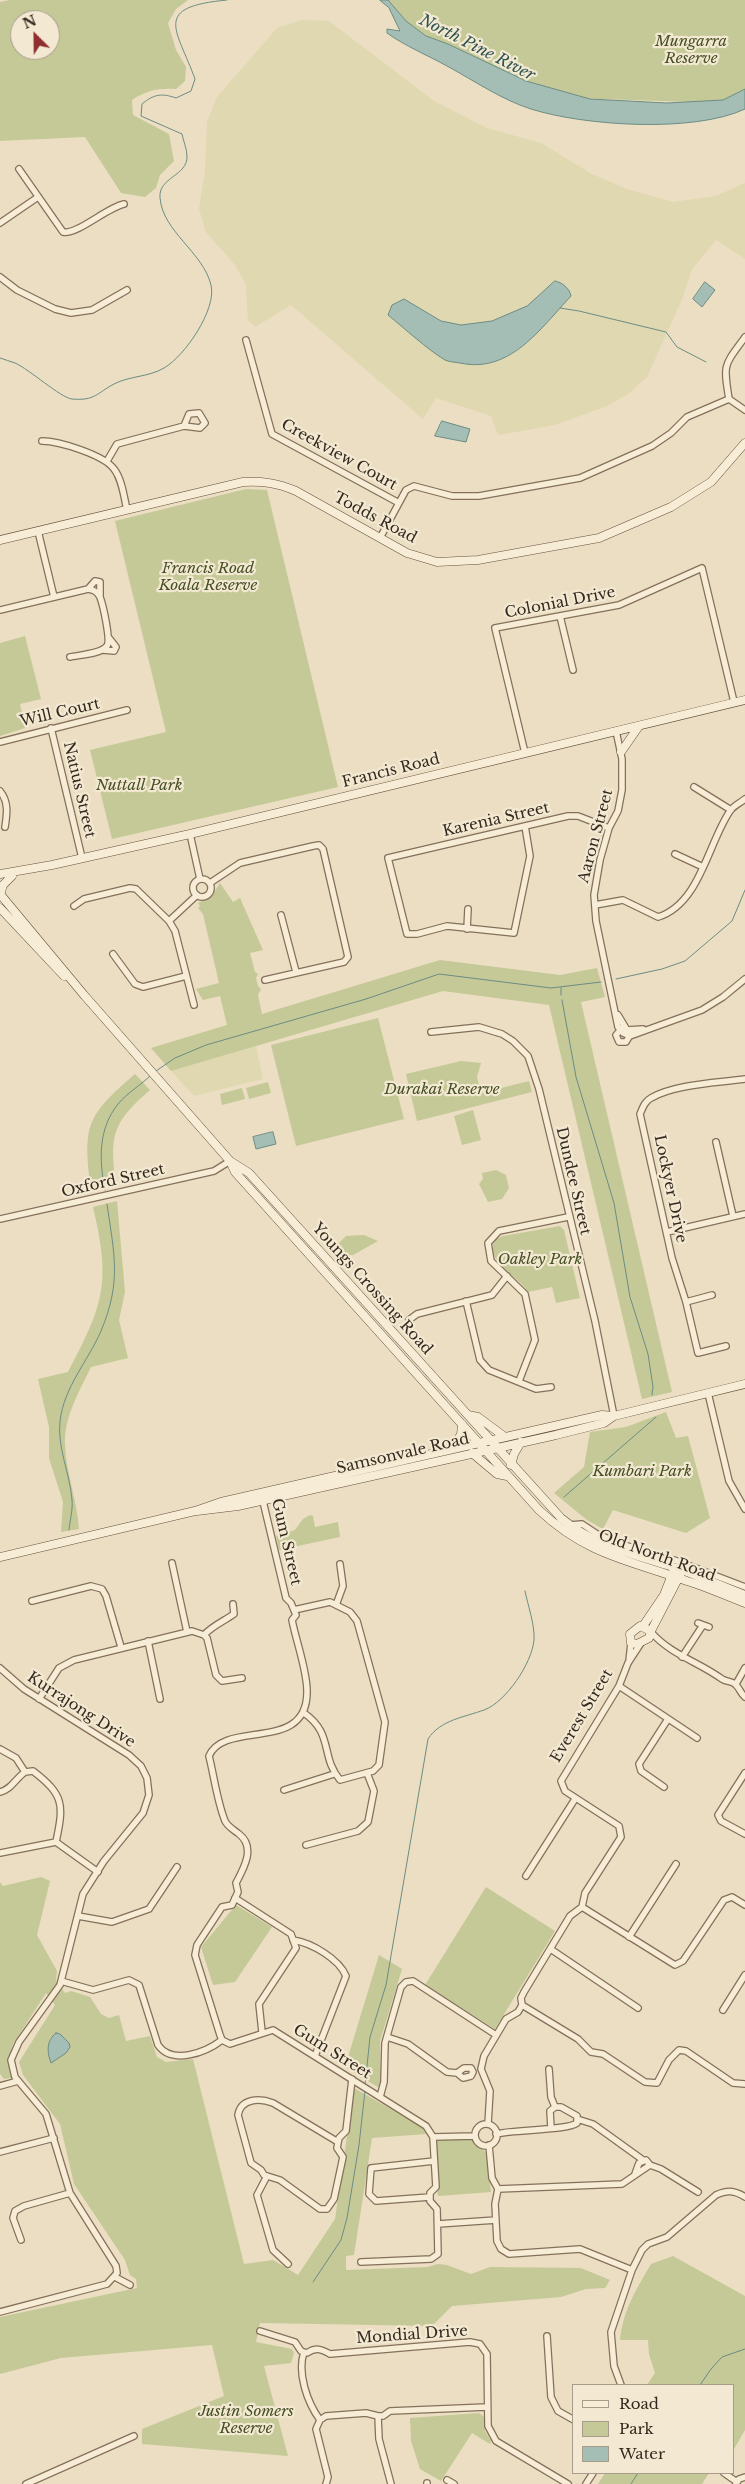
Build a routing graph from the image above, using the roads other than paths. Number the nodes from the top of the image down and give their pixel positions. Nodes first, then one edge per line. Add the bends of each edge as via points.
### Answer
1 (19, 169) dead end
2 (38, 197) junction
3 (124, 204) dead end
4 (0, 223) edge
5 (0, 277) edge
6 (127, 290) dead end
7 (745, 337) edge
8 (246, 340) dead end
9 (729, 399) junction
10 (745, 410) edge
11 (184, 426) dead end
12 (42, 441) dead end
13 (745, 443) edge
14 (108, 461) junction
15 (398, 503) junction
16 (127, 510) junction
17 (38, 531) junction
18 (380, 538) junction
19 (0, 540) edge
20 (88, 589) junction
21 (54, 597) junction
22 (100, 597) junction
23 (0, 610) edge
24 (560, 616) junction
25 (70, 657) dead end
26 (572, 670) dead end
27 (745, 700) edge
28 (734, 702) junction
29 (127, 710) dead end
30 (639, 726) junction
31 (51, 728) junction
32 (616, 731) junction
33 (0, 742) edge
34 (621, 752) junction
35 (525, 753) junction
36 (694, 788) dead end
37 (0, 791) edge
38 (745, 799) edge
39 (730, 810) junction
40 (525, 826) junction
41 (5, 828) dead end
42 (609, 828) junction
43 (190, 834) junction
44 (675, 854) dead end
45 (82, 858) junction
46 (42, 867) junction
47 (703, 867) junction
48 (0, 874) edge
49 (12, 876) junction
50 (0, 878) edge
51 (200, 879) junction
52 (210, 883) junction
53 (0, 895) edge
54 (196, 895) junction
55 (595, 905) junction
56 (74, 906) dead end
57 (0, 908) edge
58 (468, 909) dead end
59 (281, 916) dead end
60 (169, 921) junction
61 (466, 929) junction
62 (113, 954) dead end
63 (296, 972) junction
64 (186, 976) junction
65 (745, 978) edge
66 (265, 980) dead end
67 (79, 988) junction
68 (194, 1005) dead end
69 (431, 1032) dead end
70 (745, 1079) edge
71 (716, 1142) dead end
72 (230, 1161) junction
73 (745, 1214) edge
74 (733, 1216) junction
75 (568, 1217) junction
76 (0, 1220) edge
77 (667, 1232) junction
78 (507, 1276) junction
79 (712, 1295) dead end
80 (466, 1302) junction
81 (686, 1302) junction
82 (409, 1320) dead end
83 (726, 1346) dead end
84 (518, 1381) junction
85 (745, 1384) edge
86 (551, 1387) dead end
87 (708, 1393) junction
88 (468, 1415) junction
89 (614, 1416) junction
90 (462, 1424) junction
91 (505, 1438) junction
92 (490, 1441) junction
93 (521, 1442) junction
94 (479, 1443) junction
95 (496, 1448) junction
96 (450, 1449) junction
97 (485, 1450) junction
98 (472, 1453) junction
99 (511, 1465) junction
100 (508, 1476) junction
101 (262, 1496) junction
102 (745, 1509) edge
103 (568, 1524) junction
104 (0, 1557) edge
105 (172, 1563) dead end
106 (340, 1564) dead end
107 (676, 1573) junction
108 (745, 1587) edge
109 (745, 1595) edge
110 (32, 1601) dead end
111 (745, 1603) edge
112 (234, 1604) dead end
113 (336, 1605) junction
114 (294, 1610) junction
115 (703, 1625) dead end
116 (643, 1626) junction
117 (188, 1632) junction
118 (205, 1636) junction
119 (648, 1636) junction
120 (148, 1640) junction
121 (632, 1643) junction
122 (121, 1647) junction
123 (682, 1657) junction
124 (628, 1663) junction
125 (0, 1668) edge
126 (745, 1668) edge
127 (242, 1678) dead end
128 (736, 1684) junction
129 (618, 1686) junction
130 (745, 1698) edge
131 (39, 1699) junction
132 (160, 1699) dead end
133 (304, 1713) junction
134 (668, 1719) junction
135 (697, 1738) dead end
136 (0, 1749) edge
137 (25, 1772) junction
138 (368, 1772) junction
139 (745, 1773) edge
140 (334, 1774) junction
141 (664, 1788) dead end
142 (284, 1790) dead end
143 (0, 1792) edge
144 (575, 1799) junction
145 (745, 1834) edge
146 (56, 1842) junction
147 (306, 1845) dead end
148 (0, 1853) edge
149 (676, 1864) dead end
150 (177, 1867) dead end
151 (98, 1872) junction
152 (526, 1876) dead end
153 (235, 1898) junction
154 (745, 1905) edge
155 (582, 1907) junction
156 (78, 1916) junction
157 (629, 1937) junction
158 (293, 1940) junction
159 (552, 1950) junction
160 (745, 1975) edge
161 (61, 1981) junction
162 (522, 2005) junction
163 (638, 2008) dead end
164 (723, 2010) dead end
165 (262, 2032) junction
166 (496, 2035) junction
167 (387, 2036) junction
168 (222, 2040) junction
169 (314, 2056) junction
170 (549, 2069) dead end
171 (457, 2072) dead end
172 (352, 2079) junction
173 (18, 2081) junction
174 (745, 2084) edge
175 (0, 2086) edge
176 (380, 2097) junction
177 (555, 2107) junction
178 (577, 2119) junction
179 (488, 2124) junction
180 (551, 2128) junction
181 (496, 2134) junction
182 (474, 2136) junction
183 (433, 2137) junction
184 (54, 2138) junction
185 (338, 2142) junction
186 (489, 2145) junction
187 (0, 2152) edge
188 (643, 2160) junction
189 (434, 2162) junction
190 (650, 2165) junction
191 (636, 2174) junction
192 (267, 2176) junction
193 (498, 2189) junction
194 (698, 2192) dead end
195 (70, 2193) junction
196 (745, 2197) edge
197 (430, 2198) junction
198 (496, 2220) junction
199 (438, 2224) junction
200 (21, 2240) dead end
201 (361, 2262) dead end
202 (288, 2264) dead end
203 (632, 2270) junction
204 (115, 2277) junction
205 (130, 2285) dead end
206 (0, 2312) edge
207 (260, 2331) dead end
208 (547, 2336) dead end
209 (304, 2352) junction
210 (621, 2384) edge
211 (488, 2407) junction
212 (378, 2416) junction
213 (572, 2419) edge
214 (320, 2420) junction
215 (134, 2436) dead end
216 (725, 2474) edge
217 (745, 2476) edge
218 (447, 2480) dead end
219 (736, 2483) edge
220 (26, 2484) edge
221 (326, 2484) edge
222 (391, 2484) edge
223 (454, 2484) edge
224 (568, 2484) edge

1 - 2 street
2 - 3 street via 66,233 75,231 111,207
2 - 4 street
5 - 6 street via 17,290 55,309 71,313 92,310
7 - 9 street via 727,361 724,372
8 - 15 street, Creekview Court via 272,434
9 - 10 street
9 - 15 street via 687,417 652,446 580,478 479,496 452,496 414,486 406,490
11 - 14 street via 118,444
12 - 14 street via 60,443
13 - 18 main road, Todds Road via 723,470 696,493 671,508 599,538 478,560 437,562 407,553
14 - 16 street via 119,478
15 - 18 street
16 - 17 main road, Todds Road
16 - 18 main road, Todds Road via 243,482 268,482 296,491
17 - 19 main road, Todds Road
17 - 21 street
20 - 21 street
20 - 22 street via 95,590
20 - 22 street via 94,582 100,582
21 - 23 street
22 - 25 street via 109,638 116,647 114,651
24 - 26 street
24 - 28 street, Colonial Drive via 619,606 702,568
24 - 35 street, Colonial Drive via 495,628
27 - 28 main road, Francis Road
28 - 30 main road, Francis Road
29 - 31 street, Will Court
30 - 32 main road, Francis Road
30 - 34 main road
31 - 33 street, Will Court
31 - 45 street, Natius Street
32 - 34 street, Aaron Street
32 - 35 main road, Francis Road
34 - 42 street, Aaron Street via 622,790 618,811
35 - 43 main road, Francis Road
36 - 39 street
37 - 41 street via 8,813
38 - 39 street
39 - 47 street
40 - 42 street, Karenia Street via 578,816
40 - 61 street via 530,856 514,933
40 - 61 street, Karenia Street via 388,858 407,934 447,926
42 - 55 street, Aaron Street via 596,877
43 - 45 main road, Francis Road
43 - 51 street
44 - 47 street
45 - 46 main road, Francis Road
46 - 48 main road, Francis Road
46 - 49 main road, Francis Road
47 - 55 street via 687,896 664,915 658,917 623,900
49 - 50 main road, Francis Road
49 - 53 main road via 3,885
51 - 52 street
51 - 54 street via 194,885
52 - 54 street via 208,895
52 - 63 street via 240,863 313,846 323,849 348,958 344,962
53 - 67 main road, Youngs Crossing Road
54 - 60 street
55 - 65 street, Aaron Street via 598,937 615,1006 626,1031 652,1028 702,1010
56 - 60 street via 84,899 130,888 136,889
57 - 67 main road, Youngs Crossing Road via 30,942
58 - 61 street
59 - 63 street
60 - 64 street via 175,931
62 - 64 street via 135,984 143,987
63 - 66 street
64 - 68 street
67 - 72 main road, Youngs Crossing Road
69 - 75 street, Dundee Street via 479,1027 491,1029 513,1041 528,1056 539,1089
70 - 77 street, Lockyer Drive via 679,1089 650,1098 643,1105 640,1114
71 - 74 street
72 - 76 street, Oxford Street via 214,1171
72 - 88 main road, Youngs Crossing Road via 249,1174
72 - 90 main road, Youngs Crossing Road via 235,1172
73 - 74 street
74 - 77 street
75 - 78 street via 492,1235 488,1243 489,1254
75 - 89 street, Dundee Street
77 - 81 street, Lockyer Drive
78 - 80 street via 492,1295
78 - 84 street via 525,1294 535,1340
79 - 81 street
80 - 82 street via 417,1314
80 - 84 street via 480,1360 489,1370
81 - 83 street, Lockyer Drive via 698,1353
84 - 86 street via 536,1388
85 - 87 main road, Samsonvale Road
87 - 89 main road, Samsonvale Road
87 - 102 street via 729,1481
88 - 91 main road via 478,1417
88 - 92 main road, Youngs Crossing Road
89 - 91 main road, Samsonvale Road via 602,1415
89 - 93 main road, Samsonvale Road via 604,1423
90 - 94 main road, Youngs Crossing Road
90 - 96 main road via 461,1435
91 - 92 main road, Samsonvale Road
92 - 94 main road, Samsonvale Road
92 - 95 main road, Old North Road
93 - 95 main road, Samsonvale Road
93 - 99 main road
94 - 96 main road, Samsonvale Road
94 - 97 main road, Old North Road
95 - 97 main road, Samsonvale Road
95 - 99 main road, Old North Road
96 - 101 main road, Samsonvale Road
97 - 98 main road, Samsonvale Road
97 - 100 main road, Old North Road
98 - 100 main road via 497,1474
98 - 101 main road, Samsonvale Road
99 - 103 main road, Old North Road
100 - 107 main road, Old North Road via 545,1516 578,1542 625,1562
101 - 104 main road, Samsonvale Road via 207,1512 195,1511
101 - 114 street, Gum Street via 286,1598
103 - 107 main road, Old North Road via 610,1548
103 - 108 street, Old North Road via 582,1524 624,1545
105 - 117 street
106 - 113 street via 343,1586
107 - 109 main road, Old North Road
107 - 111 main road, Old North Road
107 - 116 main road, Everest Street
107 - 119 main road, Everest Street
110 - 122 street via 91,1586 102,1590
112 - 118 street via 234,1614 210,1628
113 - 114 street via 322,1602
113 - 138 street via 350,1612 357,1621 385,1722 379,1765
114 - 133 street, Gum Street via 296,1614 292,1620 307,1690
115 - 123 street
116 - 119 main road
116 - 121 main road, Everest Street via 630,1634
117 - 118 street via 192,1630
117 - 120 street
118 - 127 street via 216,1675 222,1681
119 - 121 main road
119 - 123 street
119 - 124 street, Everest Street
120 - 122 street
120 - 132 street
121 - 124 street, Everest Street
122 - 131 street via 74,1660 59,1668
123 - 128 street
124 - 129 street, Everest Street
125 - 131 street, Kurrajong Drive
126 - 128 street
128 - 130 street
129 - 134 street
129 - 144 street, Everest Street via 561,1781 563,1789
131 - 151 street, Kurrajong Drive via 129,1755 141,1766 147,1778 148,1795 142,1813
133 - 140 street via 316,1721 324,1736
133 - 153 street via 280,1730 213,1747 210,1756 225,1822 240,1834 248,1852 236,1883 238,1892
134 - 135 street
134 - 141 street via 639,1764 641,1771
136 - 137 street via 16,1758
137 - 143 street via 7,1791
137 - 146 street via 33,1771 53,1786 62,1819
138 - 140 street via 340,1780
138 - 147 street via 374,1792 368,1822 358,1831
139 - 145 street via 718,1815 721,1821
140 - 142 street
144 - 152 street
144 - 155 street, Everest Street via 619,1826 622,1834 585,1894
146 - 148 street
146 - 151 street
149 - 157 street
150 - 156 street via 149,1909 112,1922
151 - 156 street, Kurrajong Drive via 83,1894
153 - 158 street via 290,1934
153 - 168 street via 232,1905 222,1907 197,1945 195,1955
154 - 157 street via 732,1897 724,1900 678,1964 672,1964
155 - 157 street
155 - 159 street, Everest Street via 572,1914
156 - 161 street, Kurrajong Drive
158 - 165 street via 296,1948 259,2004
158 - 169 street via 304,1942 342,1966 346,1976
159 - 162 street, Everest Street via 521,1998
159 - 163 street
160 - 164 street
161 - 168 street via 93,1990 128,1980 139,1985 163,2053 175,2057 211,2048
161 - 173 street, Kurrajong Drive via 19,2042 11,2060
162 - 166 street, Everest Street via 518,2012 506,2019
162 - 174 street via 578,2039 591,2052 603,2054 645,2082 657,2083 669,2060 679,2050 686,2050 733,2083
165 - 168 street via 230,2044
165 - 169 street, Gum Street via 273,2030
166 - 167 street via 413,1981 401,1986
166 - 179 street, Everest Street via 484,2056 482,2069 490,2091
167 - 171 street via 408,2044 447,2072
167 - 176 street
169 - 172 street, Gum Street
170 - 177 street
172 - 176 street, Gum Street
172 - 185 street via 346,2131
173 - 175 street
173 - 184 street, Kurrajong Drive via 46,2114
176 - 183 street, Gum Street via 426,2126
177 - 178 street via 561,2107
177 - 180 street via 550,2111
178 - 180 street via 572,2127
178 - 188 street via 593,2124
179 - 181 street
179 - 182 street via 481,2125
180 - 181 street
181 - 186 street via 496,2140
182 - 183 street
182 - 186 street via 482,2146
183 - 189 street
184 - 187 street
184 - 195 street, Kurrajong Drive
185 - 192 street via 336,2148 343,2157 334,2199 327,2208 320,2209 280,2180
185 - 192 street via 273,2103 262,2099 243,2104 238,2115 251,2163
186 - 193 street via 492,2178
188 - 190 street
188 - 191 street via 636,2167
189 - 197 street via 436,2187
189 - 197 street via 372,2168 369,2194 376,2201
190 - 191 street
190 - 194 street
191 - 193 street via 622,2184
192 - 202 street via 257,2195 274,2250
193 - 198 street
195 - 200 street via 15,2211 13,2218
195 - 204 street, Kurrajong Drive via 116,2266 118,2272
196 - 203 street via 736,2191 716,2195 667,2237 648,2244
197 - 199 street via 437,2209
198 - 199 street
198 - 203 street via 500,2249 509,2254 580,2249
199 - 201 street via 438,2254 430,2259
203 - 210 street via 611,2332 614,2366
204 - 205 street
204 - 206 street via 107,2284
207 - 209 street via 295,2342
208 - 213 street via 552,2397 558,2411
209 - 211 street, Mondial Drive via 320,2349 330,2354 470,2342 480,2344 487,2354
209 - 214 street via 300,2364 310,2407
211 - 212 street via 390,2411
211 - 224 street, Mondial Drive via 488,2426 496,2441
212 - 214 street via 326,2416
212 - 222 street via 379,2439
214 - 221 street via 316,2429 328,2477
215 - 220 street
216 - 219 street
217 - 219 street
218 - 223 street

